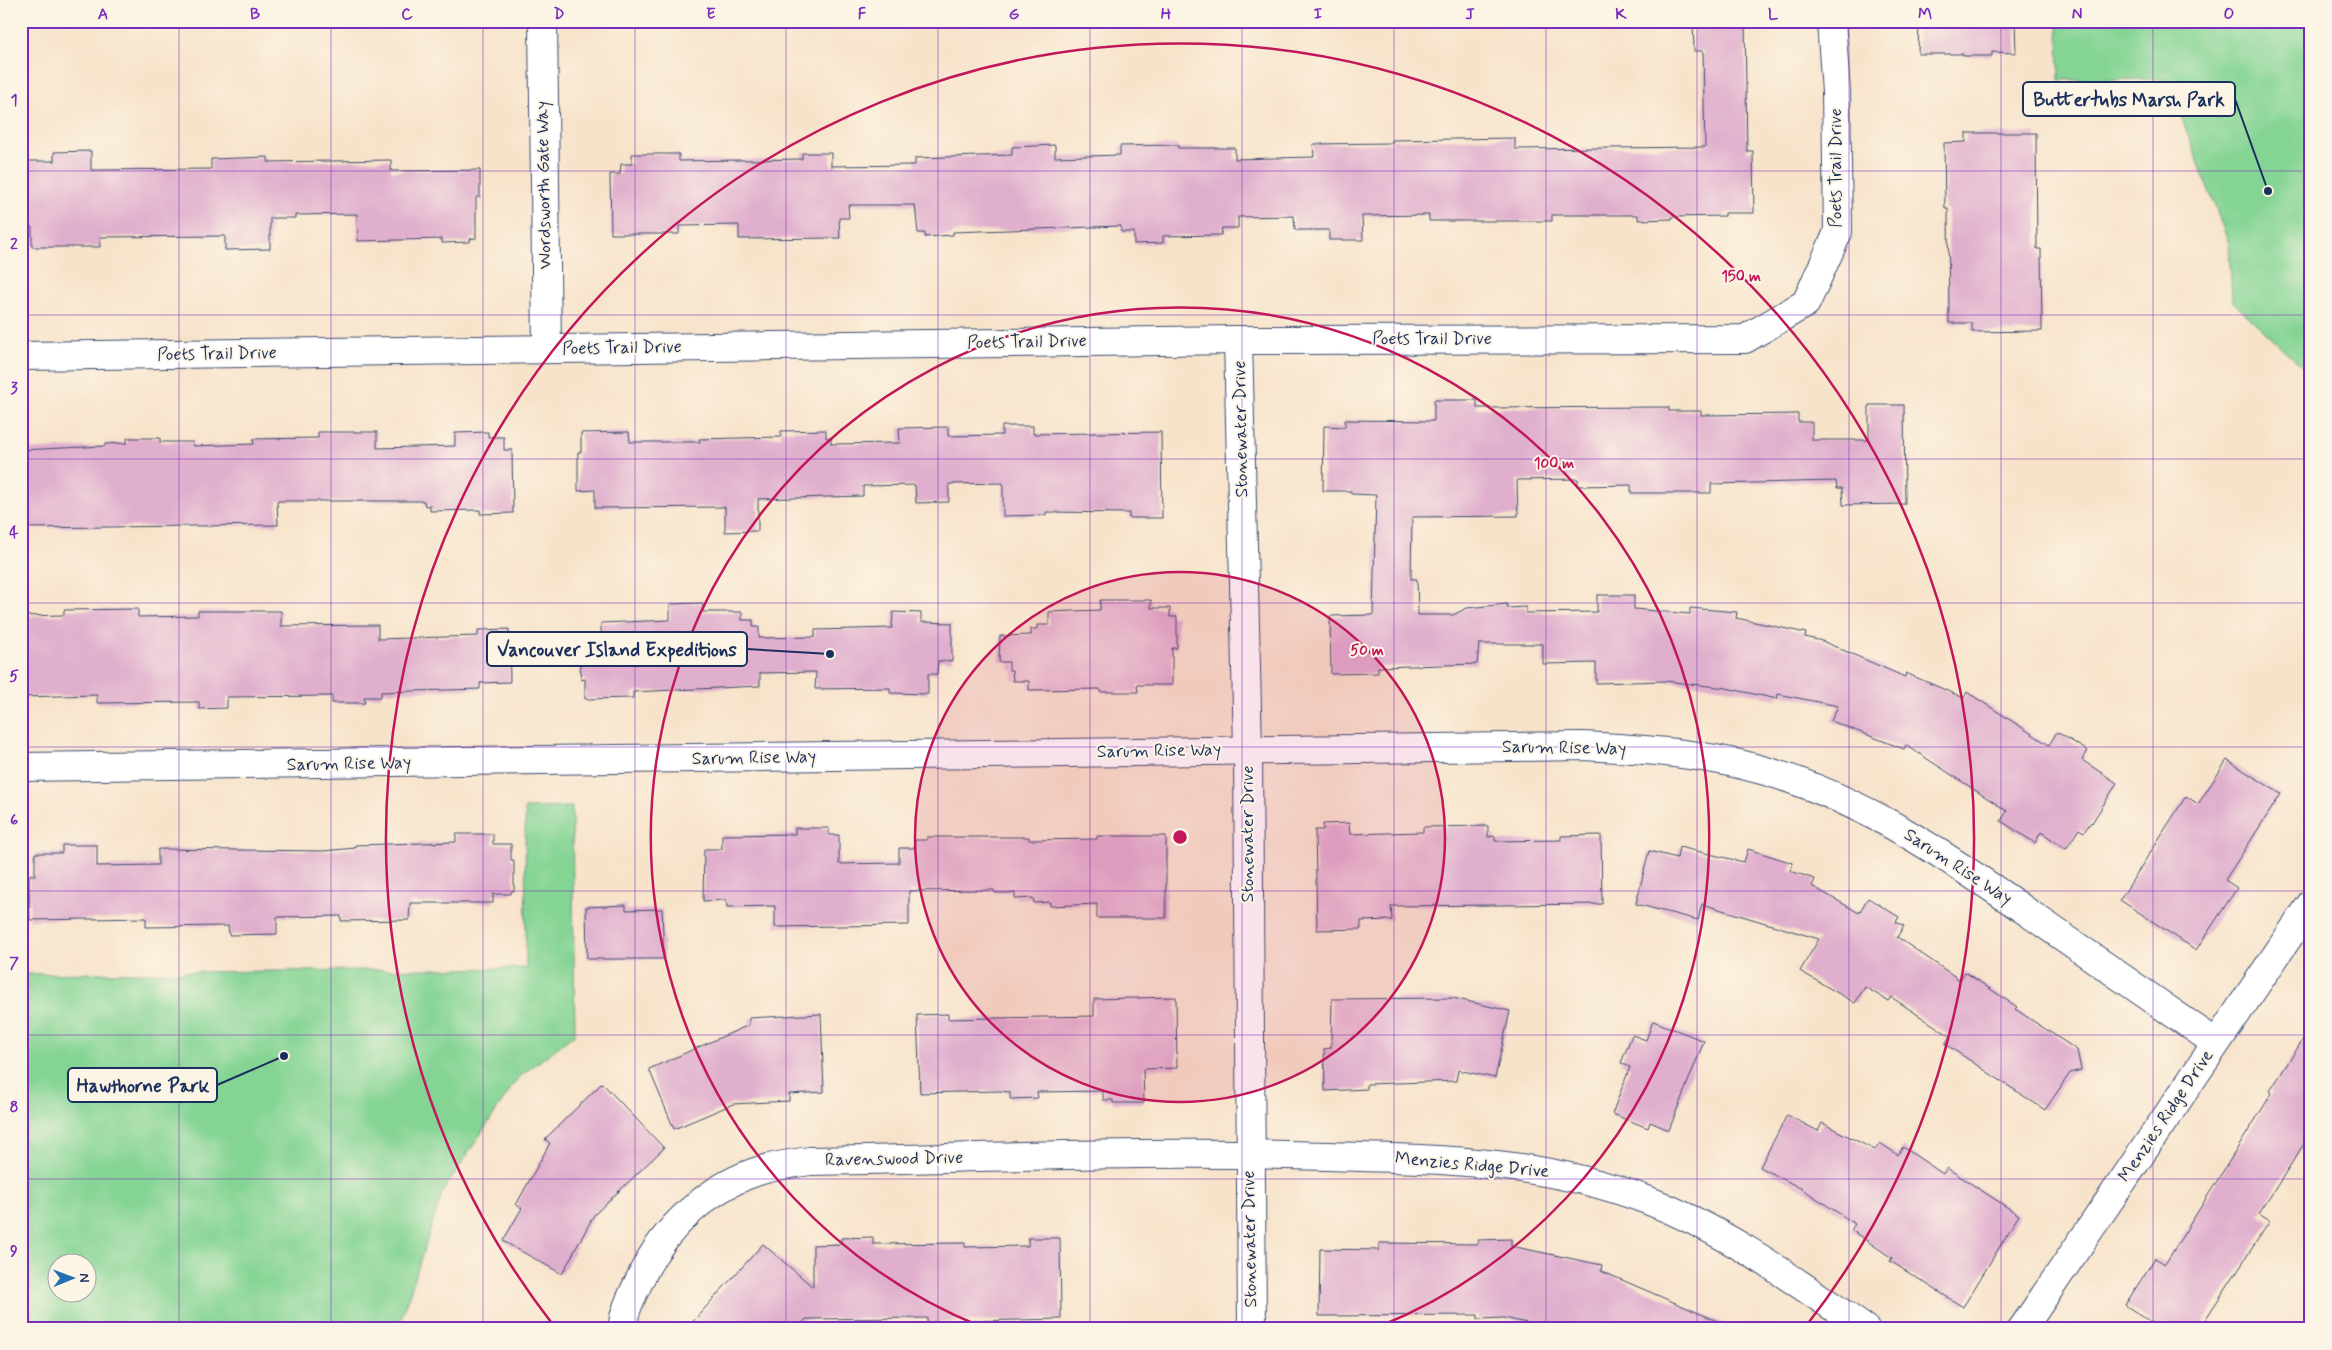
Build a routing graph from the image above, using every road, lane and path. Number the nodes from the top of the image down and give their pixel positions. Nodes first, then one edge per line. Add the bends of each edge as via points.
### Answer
1 (543, 21) edge
2 (1831, 21) edge
3 (1238, 340) junction
4 (547, 349) junction
5 (21, 356) edge
6 (1248, 749) junction
7 (21, 767) edge
8 (2311, 904) edge
9 (2216, 1043) junction
10 (1249, 1153) junction
11 (622, 1329) edge
12 (1252, 1329) edge
13 (1865, 1329) edge
14 (2022, 1329) edge

1 - 4 street, Wordsworth Gate Way
2 - 3 street, Poets Trail Drive via 1836,92 1838,232 1806,303 1744,339
3 - 4 street, Poets Trail Drive
3 - 6 street, Stonewater Drive
4 - 5 street, Poets Trail Drive
6 - 7 street, Sarum Rise Way via 550,762
6 - 9 street, Sarum Rise Way via 1592,746 1696,755 1762,770 1828,794 1878,817 1944,854
6 - 10 street, Stonewater Drive
8 - 9 street, Menzies Ridge Drive
9 - 14 street, Menzies Ridge Drive
10 - 11 street, Ravenswood Drive via 810,1160 764,1169 725,1186 695,1207 664,1237 632,1296
10 - 12 street, Stonewater Drive
10 - 13 street, Menzies Ridge Drive via 1432,1159 1515,1166 1568,1175 1647,1200 1713,1230 1776,1267

